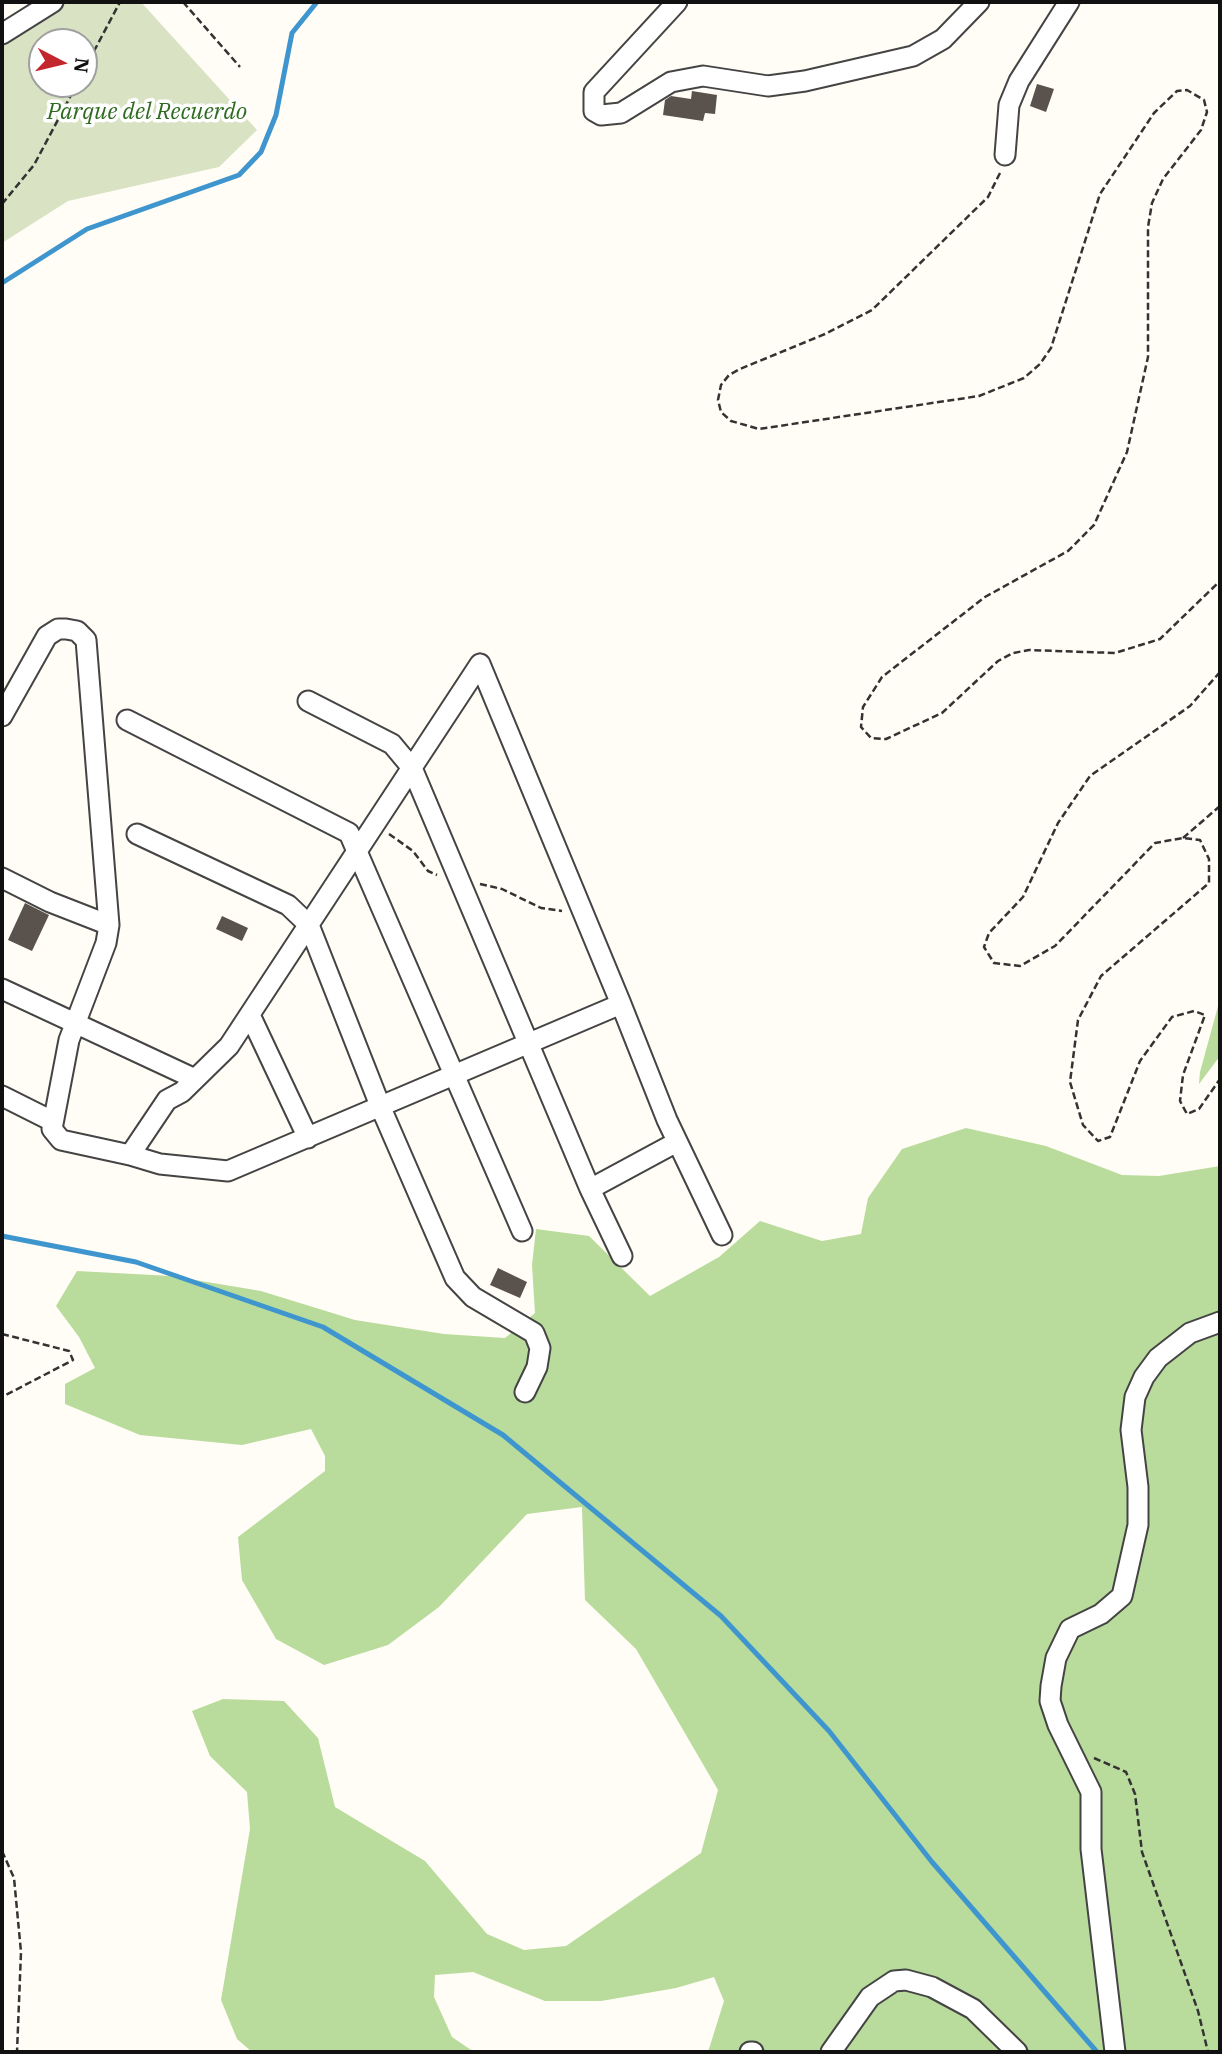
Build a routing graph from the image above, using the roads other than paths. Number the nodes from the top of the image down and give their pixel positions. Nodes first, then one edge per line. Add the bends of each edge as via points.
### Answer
1 (53, 2) edge
2 (677, 2) edge
3 (979, 2) edge
4 (1069, 2) edge
5 (2, 34) edge
6 (1005, 155) road end
7 (309, 701) dead end
8 (2, 716) edge
9 (127, 720) dead end
10 (412, 768) junction
11 (137, 834) dead end
12 (359, 850) junction
13 (2, 878) edge
14 (109, 925) junction
15 (309, 925) junction
16 (2, 989) edge
17 (621, 1004) junction
18 (250, 1015) junction
19 (75, 1025) junction
20 (527, 1042) junction
21 (451, 1074) junction
22 (195, 1079) junction
23 (2, 1096) edge
24 (381, 1108) junction
25 (52, 1121) junction
26 (308, 1138) junction
27 (677, 1142) junction
28 (130, 1155) junction
29 (590, 1189) junction
30 (522, 1231) dead end
31 (722, 1235) dead end
32 (622, 1256) dead end
33 (1220, 1322) edge
34 (525, 1392) dead end
35 (831, 2052) edge
36 (1017, 2052) edge
37 (1115, 2052) edge

1 - 5 street
2 - 3 street via 594,92 594,111 621,113 671,82 703,76 768,86 913,56 943,39
4 - 6 street via 1019,81 1009,105
7 - 10 street via 392,744
8 - 14 street via 47,636 66,629 86,640
9 - 12 street via 332,822 349,833
10 - 12 street
10 - 17 street via 480,664
10 - 20 street
11 - 15 street via 288,905
12 - 15 street
12 - 21 street
13 - 14 street
14 - 19 street
15 - 18 street
15 - 24 street
16 - 19 street
17 - 20 street
17 - 27 street
18 - 22 street via 229,1046
18 - 26 street
19 - 22 street
19 - 25 street
20 - 21 street
20 - 29 street
21 - 24 street
21 - 30 street
22 - 28 street via 167,1100
23 - 25 street
24 - 26 street
24 - 34 street via 455,1278 473,1297 534,1332 540,1348
25 - 28 street via 61,1140
26 - 28 street via 228,1171 160,1164
27 - 29 street
27 - 31 street
29 - 32 street
33 - 37 street via 1190,1333 1158,1358 1135,1397 1131,1430 1138,1525 1122,1596 1101,1614 1070,1629 1056,1658 1050,1701 1091,1792 1091,1849
35 - 36 street via 870,1997 894,1981 906,1980 932,1987 973,2009

